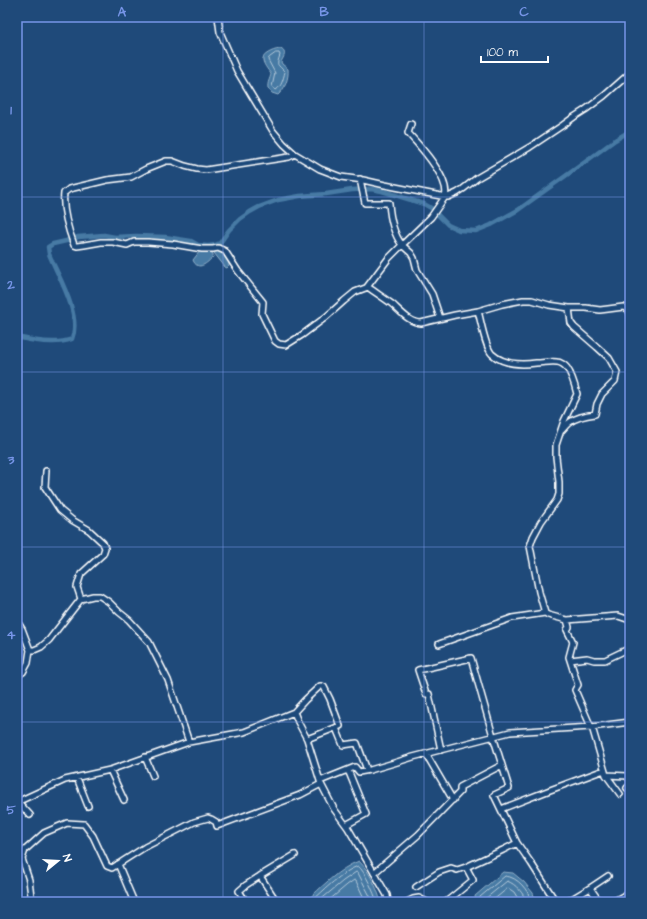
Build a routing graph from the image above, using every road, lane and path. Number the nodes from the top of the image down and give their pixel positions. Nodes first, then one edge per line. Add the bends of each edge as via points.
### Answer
1 (218, 17) edge
2 (630, 73) edge
3 (411, 124) dead end
4 (295, 154) junction
5 (360, 179) junction
6 (445, 197) junction
7 (402, 245) junction
8 (367, 287) junction
9 (569, 308) junction
10 (478, 311) junction
11 (630, 313) edge
12 (440, 318) junction
13 (560, 431) junction
14 (46, 471) dead end
15 (81, 599) junction
16 (545, 613) junction
17 (17, 620) edge
18 (567, 620) junction
19 (630, 620) edge
20 (439, 644) dead end
21 (630, 648) edge
22 (30, 650) junction
23 (570, 660) junction
24 (17, 676) edge
25 (294, 712) junction
26 (630, 722) edge
27 (591, 727) junction
28 (336, 728) junction
29 (493, 736) junction
30 (306, 738) junction
31 (189, 742) junction
32 (441, 750) junction
33 (426, 754) junction
34 (145, 757) junction
35 (502, 765) junction
36 (110, 770) junction
37 (348, 770) junction
38 (367, 770) junction
39 (605, 773) junction
40 (153, 776) dead end
41 (77, 778) junction
42 (630, 781) edge
43 (320, 783) junction
44 (630, 785) edge
45 (630, 792) edge
46 (620, 794) dead end
47 (124, 800) dead end
48 (452, 800) junction
49 (17, 802) edge
50 (88, 806) dead end
51 (501, 809) junction
52 (30, 815) dead end
53 (346, 825) junction
54 (517, 843) junction
55 (295, 855) dead end
56 (118, 864) junction
57 (466, 867) junction
58 (374, 873) junction
59 (260, 876) junction
60 (608, 876) dead end
61 (416, 887) dead end
62 (590, 888) junction
63 (630, 892) edge
64 (448, 901) edge
65 (34, 902) edge
66 (134, 902) edge
67 (246, 902) edge
68 (277, 902) edge
69 (388, 902) edge
70 (407, 902) edge
71 (427, 902) edge
72 (556, 902) edge
73 (567, 902) edge
74 (600, 902) edge
75 (613, 902) edge

1 - 4 street via 220,32 237,71 273,131
2 - 6 street via 563,126 463,189
3 - 6 street via 408,132 438,170 445,185
4 - 5 street via 340,177
4 - 8 street via 206,170 166,161 131,177 69,190 64,193 63,201 74,245 101,242 127,245 148,242 202,250 218,248 225,251 263,302 262,314 275,341 279,344 286,345 302,335 355,292
5 - 6 street
5 - 7 street via 365,203 389,203 390,218
6 - 7 street via 432,217
7 - 8 street
7 - 12 street via 414,258 432,294
8 - 12 street via 417,323
9 - 10 street via 523,300
9 - 11 street via 624,307
9 - 13 street via 571,323 609,358 617,372 615,380 602,394 595,414 576,419
10 - 12 street
10 - 13 street via 491,354 511,364 559,362 567,368 577,394
13 - 16 street via 556,445 559,494 533,536 530,546
14 - 15 street via 45,487 60,510 88,530 105,548 103,554 80,574 77,587
15 - 22 street via 49,640 41,647
15 - 31 street via 100,596 129,620 149,642 168,680
16 - 18 street
16 - 20 street via 512,618
17 - 22 street
18 - 19 street via 618,616
18 - 23 street via 567,630 573,642
21 - 23 street via 605,660
22 - 24 street via 28,662 23,672
23 - 27 street via 578,685 575,690
25 - 28 street via 322,686 340,726
25 - 30 street
25 - 31 street via 244,732
26 - 27 street
27 - 29 street via 510,732
27 - 39 street
28 - 30 street
28 - 38 street via 343,745 356,743
29 - 32 street
29 - 32 street via 471,658 418,670 426,694 429,694
29 - 35 street
30 - 43 street
31 - 34 street
32 - 33 street
33 - 38 street
33 - 48 street
34 - 36 street
34 - 40 street
35 - 48 street via 460,787 460,792
35 - 51 street via 509,788 494,795
36 - 41 street
36 - 47 street
37 - 38 street via 355,767 359,772
37 - 43 street
37 - 53 street via 366,814
39 - 42 street via 628,776
39 - 46 street
39 - 51 street
41 - 49 street via 65,780
41 - 50 street
43 - 53 street
43 - 56 street via 300,795 217,826 211,819 205,818 194,822
44 - 45 street via 627,788
48 - 58 street via 418,835
49 - 52 street
51 - 54 street
53 - 58 street
54 - 57 street
54 - 72 street
55 - 59 street
56 - 65 street via 112,868 107,866 93,836 84,824 67,823 44,833 25,850 22,859 30,880
56 - 66 street
57 - 61 street via 439,872
57 - 64 street via 473,880
58 - 69 street via 387,895
59 - 67 street via 239,891
59 - 68 street
60 - 62 street
62 - 73 street
62 - 74 street
63 - 75 street
70 - 71 street via 419,898

